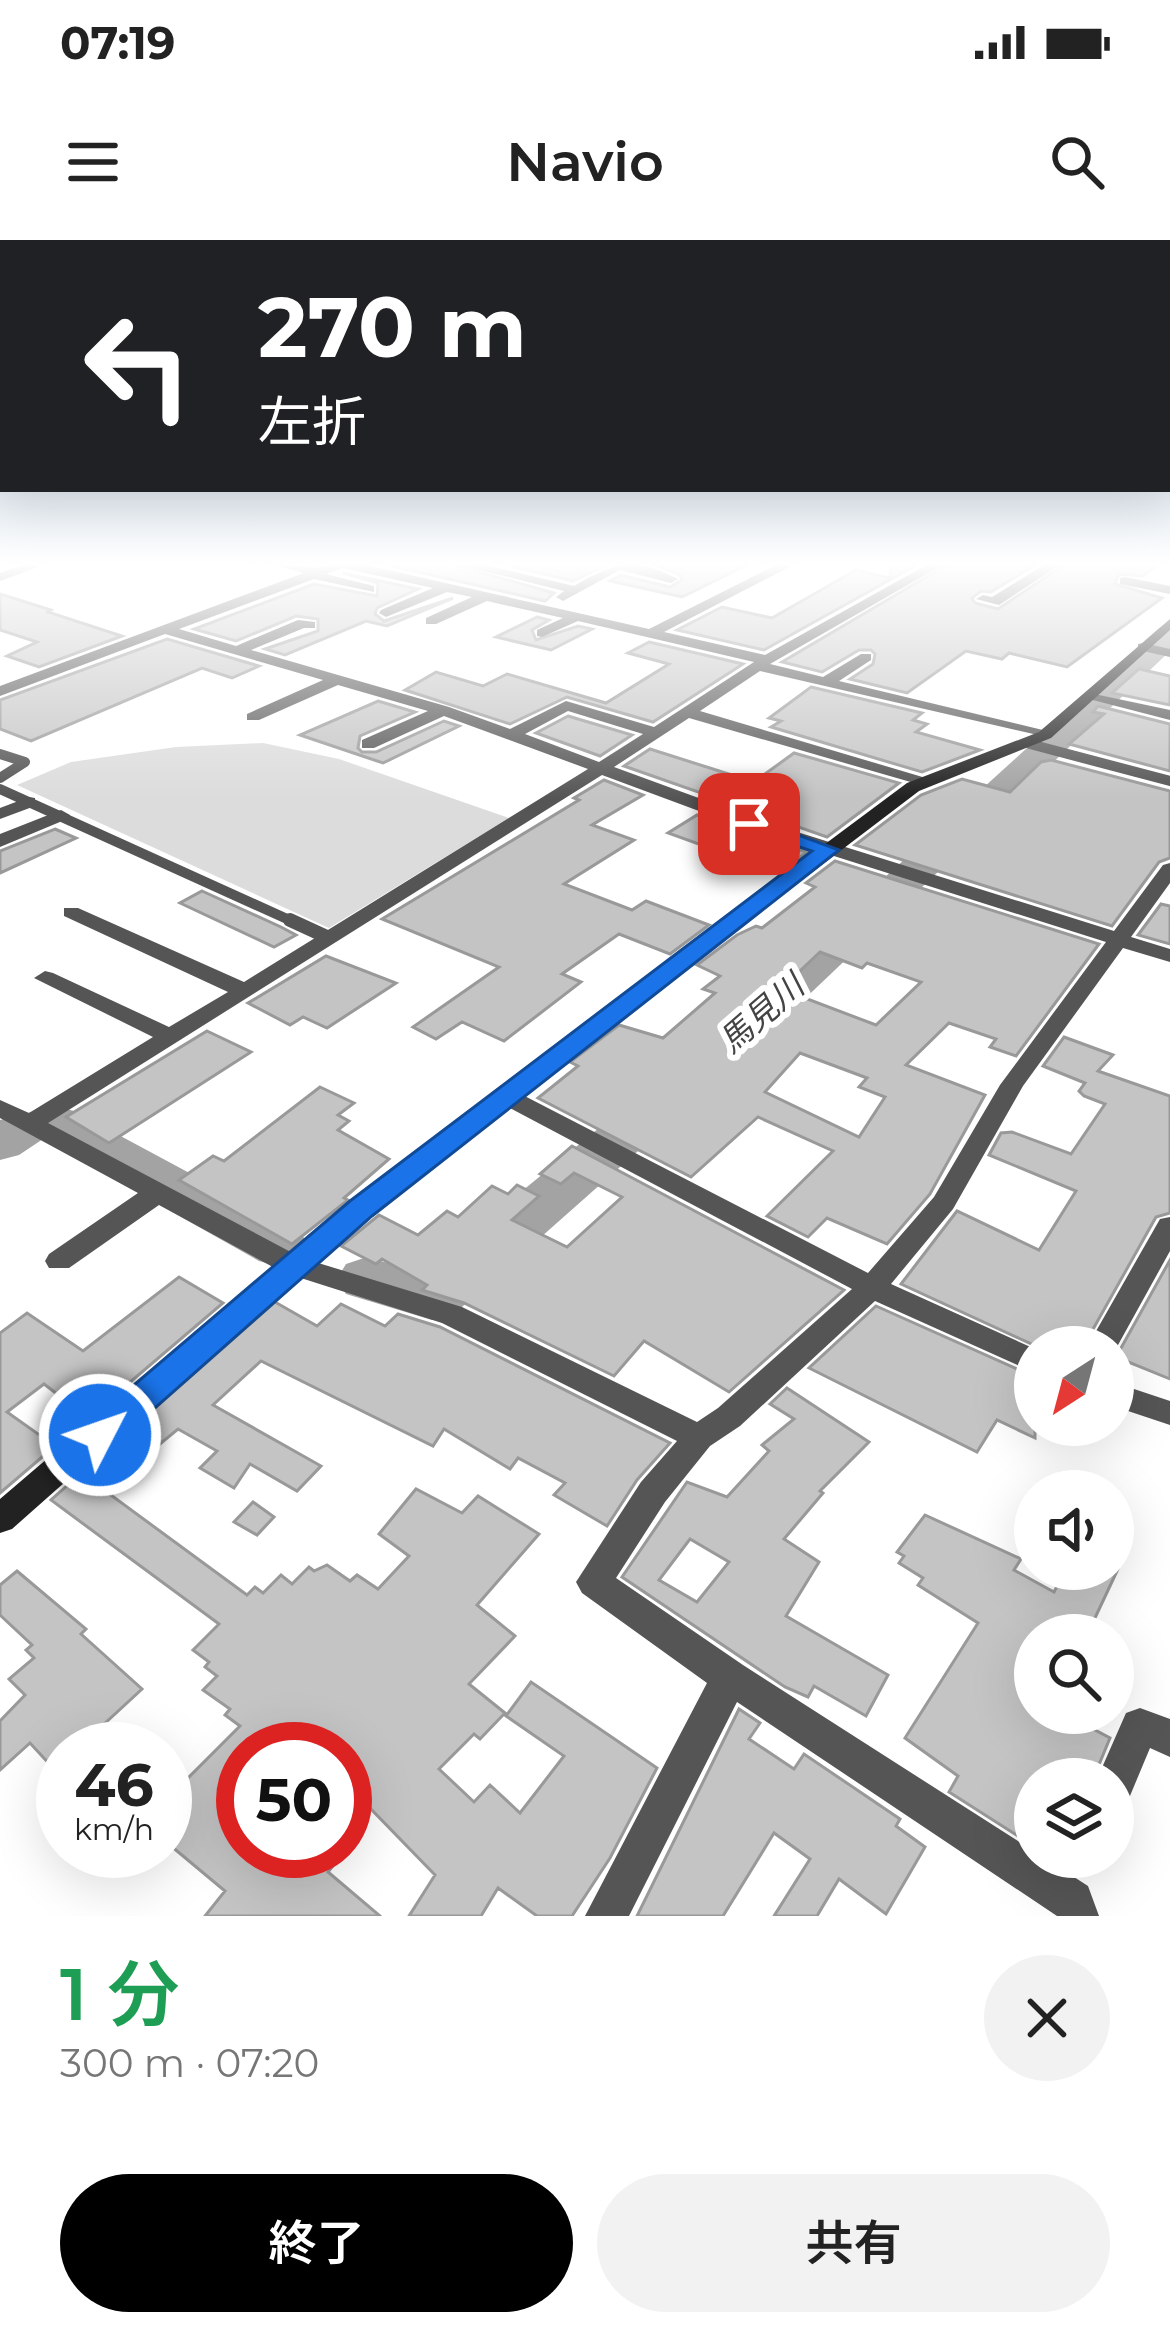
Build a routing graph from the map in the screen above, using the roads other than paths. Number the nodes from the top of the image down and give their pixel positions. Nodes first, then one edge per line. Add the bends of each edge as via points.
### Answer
1 (135, 641) edge
2 (203, 641) edge
3 (259, 641) edge
4 (682, 641) edge
5 (802, 641) edge
6 (1158, 650) edge
7 (236, 651) junction
8 (866, 657) dead end
9 (763, 663) junction
10 (338, 680) junction
11 (826, 682) junction
12 (0, 691) edge
13 (1100, 697) junction
14 (443, 710) junction
15 (687, 712) junction
16 (1170, 715) edge
17 (253, 718) dead end
18 (654, 732) junction
19 (513, 734) junction
20 (368, 744) dead end
21 (1043, 744) junction
22 (0, 754) edge
23 (601, 766) junction
24 (0, 778) edge
25 (926, 781) junction
26 (1170, 781) edge
27 (0, 790) edge
28 (28, 802) junction
29 (0, 814) edge
30 (61, 815) junction
31 (0, 842) edge
32 (828, 850) junction
33 (1170, 869) edge
34 (71, 912) dead end
35 (1117, 937) junction
36 (327, 938) junction
37 (1170, 956) edge
38 (45, 978) dead end
39 (243, 990) junction
40 (169, 1036) junction
41 (505, 1095) junction
42 (0, 1108) edge
43 (29, 1124) junction
44 (157, 1192) junction
45 (1170, 1226) edge
46 (59, 1262) dead end
47 (292, 1265) junction
48 (872, 1287) junction
49 (1114, 1326) edge
50 (1014, 1352) edge
51 (1134, 1401) edge
52 (1170, 1413) edge
53 (699, 1437) junction
54 (0, 1519) edge
55 (730, 1677) junction
56 (1170, 1738) edge
57 (1126, 1758) edge
58 (1014, 1852) edge
59 (1049, 1878) edge
60 (606, 1916) edge
61 (1078, 1916) edge

1 - 12 street
2 - 7 street
3 - 7 street
4 - 9 street
5 - 9 street
6 - 13 main road
7 - 10 street
8 - 11 street
9 - 11 street
9 - 15 street
10 - 14 street
10 - 17 street
11 - 21 street
13 - 16 street
13 - 21 main road
14 - 19 street
14 - 20 street
15 - 18 street
15 - 25 street
18 - 19 street via 566,706
18 - 23 street
19 - 23 street
21 - 25 main road
21 - 26 lane
22 - 24 lane via 25,762
23 - 32 street
23 - 36 street
25 - 32 main road
27 - 28 lane
28 - 29 street
28 - 30 lane
30 - 31 street
30 - 36 lane
32 - 35 street
32 - 41 main road
33 - 35 street
34 - 39 street
35 - 37 street
35 - 48 street via 1012,1085 944,1203
36 - 39 street
38 - 40 street
39 - 40 street
40 - 43 street
41 - 47 main road
41 - 48 street
42 - 43 street
43 - 44 street
44 - 46 street
44 - 47 street
45 - 49 street
47 - 53 street via 452,1315
47 - 54 main road
48 - 50 street
48 - 53 street
51 - 52 street
53 - 55 street via 594,1582
55 - 58 street
55 - 60 street
56 - 57 street via 1140,1726
59 - 61 street

